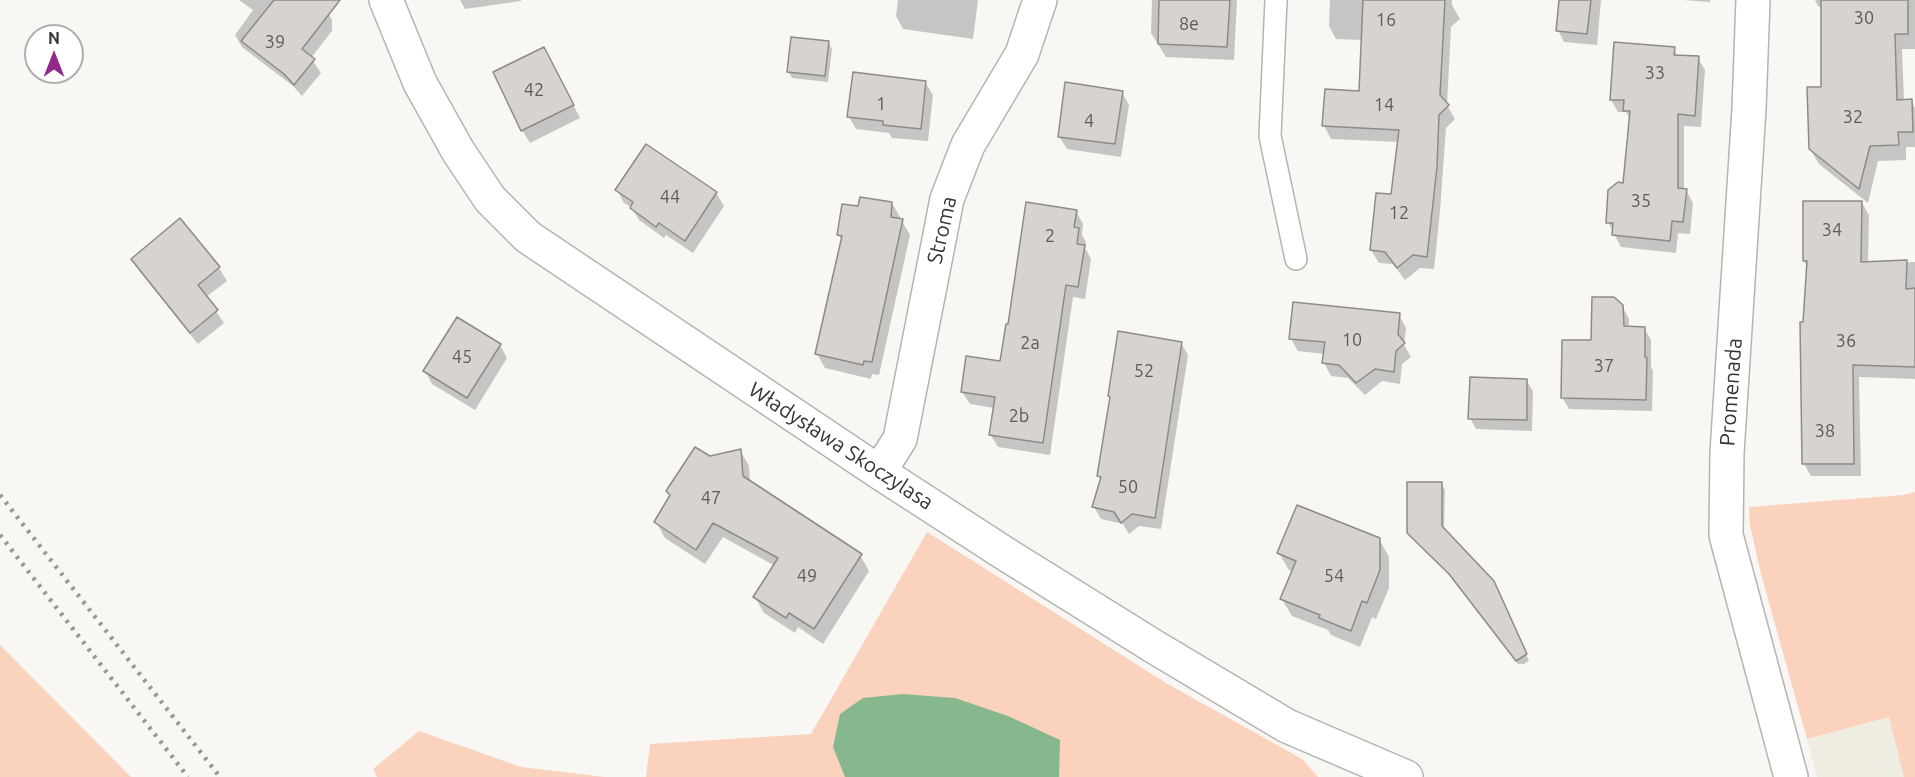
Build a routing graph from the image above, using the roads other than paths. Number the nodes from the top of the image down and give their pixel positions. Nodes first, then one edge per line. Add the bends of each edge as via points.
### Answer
1 (386, 0) edge
2 (1040, 0) edge
3 (1276, 0) edge
4 (1753, 0) edge
5 (1296, 259) dead end
6 (879, 472) junction
7 (1406, 777) edge
8 (1791, 777) edge

1 - 6 street, Władysława Skoczylasa via 420,83 458,151 490,199 528,237
2 - 6 street, Stroma via 1022,54 968,145 947,199 900,438
3 - 5 lane via 1270,136
4 - 8 street, Promenada via 1727,453 1726,535
6 - 7 street, Władysława Skoczylasa via 1143,640 1287,726

